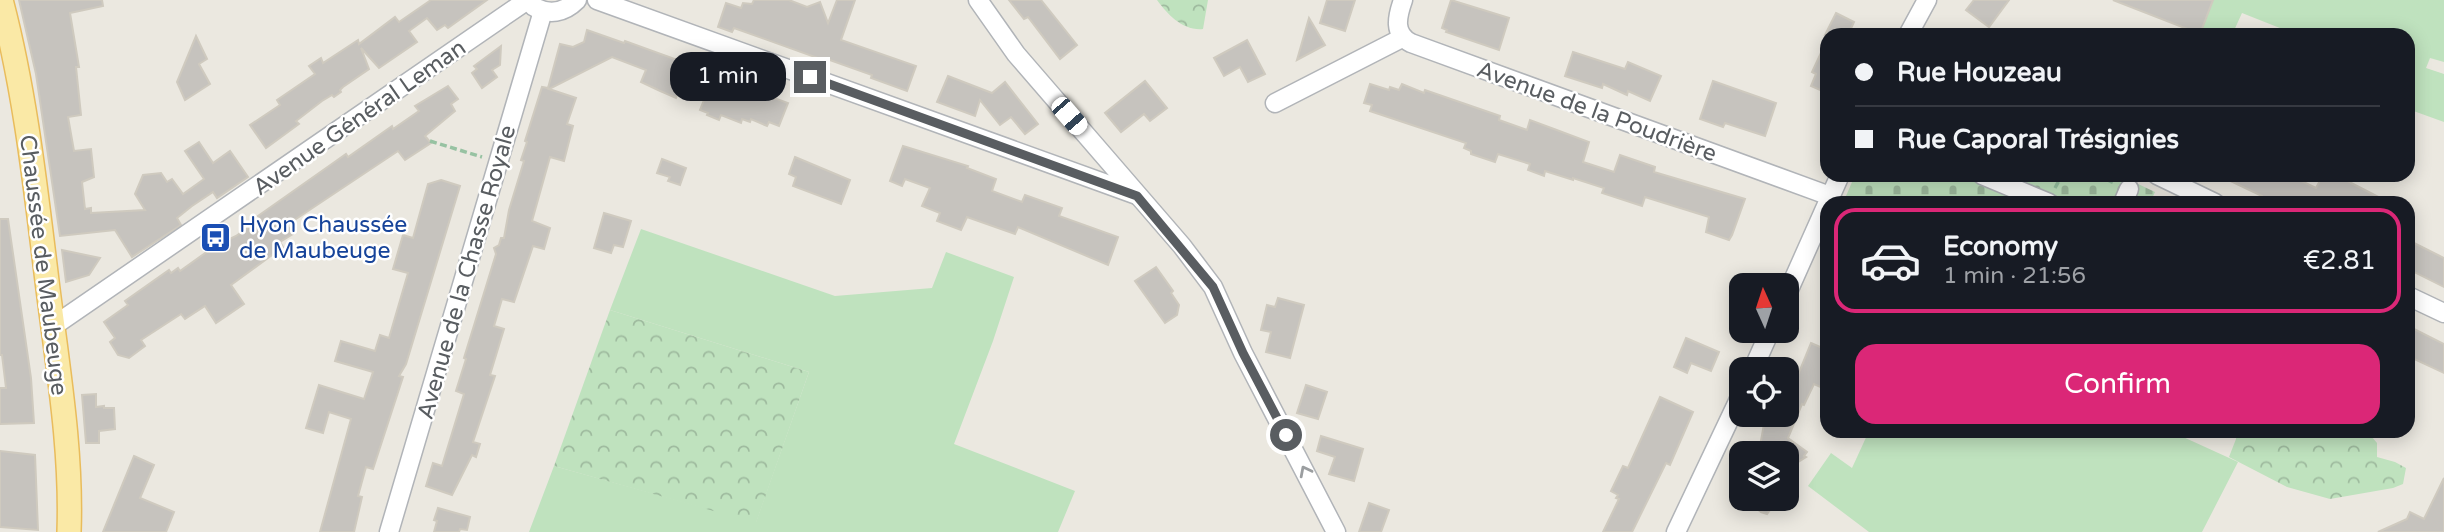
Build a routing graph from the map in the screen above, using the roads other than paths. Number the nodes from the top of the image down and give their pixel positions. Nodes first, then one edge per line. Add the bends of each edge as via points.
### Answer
1 (1, 0) edge
2 (526, 0) edge
3 (577, 0) edge
4 (597, 0) edge
5 (978, 0) edge
6 (1403, 0) edge
7 (1927, 0) edge
8 (543, 11) junction
9 (1912, 28) edge
10 (1402, 38) junction
11 (1275, 103) dead end
12 (1837, 182) edge
13 (1999, 182) edge
14 (2172, 182) edge
15 (1137, 196) junction
16 (1830, 196) joint
17 (2032, 196) edge
18 (2200, 196) edge
19 (1820, 229) edge
20 (1798, 273) edge
21 (2415, 299) edge
22 (2444, 313) edge
23 (52, 327) junction
24 (1729, 420) edge
25 (69, 532) edge
26 (389, 532) edge
27 (1336, 532) edge
28 (1676, 532) edge

1 - 23 main road, Chaussée de Maubeuge via 29,137
2 - 8 street
2 - 23 street, Avenue Général Leman
3 - 8 street via 563,10
4 - 15 street
5 - 15 street via 1016,54
6 - 10 street via 1397,22
7 - 9 street
8 - 26 street, Avenue de la Chasse Royale
10 - 11 street
10 - 16 street, Avenue de la Poudrière
12 - 16 street
13 - 17 street
14 - 18 street
27 -> 15 street via 1213,287
19 - 20 street
21 - 22 street
23 - 25 main road, Chaussée de Maubeuge via 66,445
24 - 28 street

